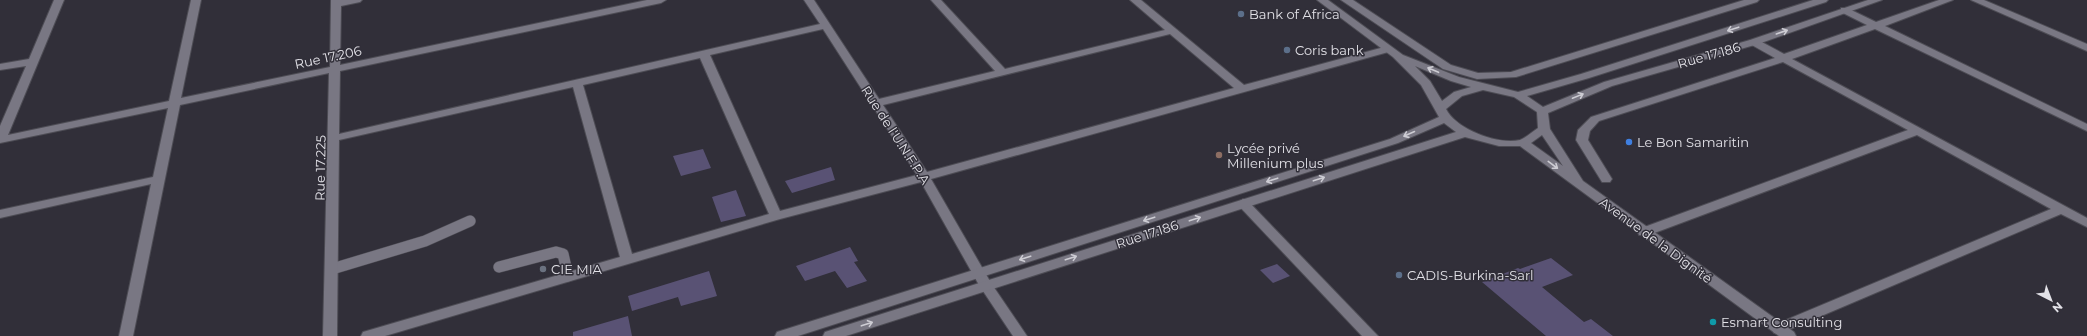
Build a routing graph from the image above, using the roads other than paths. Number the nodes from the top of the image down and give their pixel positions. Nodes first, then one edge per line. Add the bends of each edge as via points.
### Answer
1 (59, 0) edge
2 (196, 0) edge
3 (357, 0) edge
4 (661, 0) edge
5 (809, 0) edge
6 (949, 0) edge
7 (1135, 0) edge
8 (1322, 0) edge
9 (1346, 0) edge
10 (1754, 0) edge
11 (1823, 0) edge
12 (1877, 0) edge
13 (1948, 0) edge
14 (1976, 0) edge
15 (937, 1) edge
16 (336, 2) edge
17 (1844, 10) junction
18 (825, 26) junction
19 (1875, 26) junction
20 (1172, 31) junction
21 (1754, 42) junction
22 (2087, 48) edge
23 (1393, 52) junction
24 (704, 54) junction
25 (1784, 58) junction
26 (34, 61) junction
27 (0, 67) edge
28 (334, 70) junction
29 (1002, 72) junction
30 (577, 82) junction
31 (1483, 87) junction
32 (1243, 90) junction
33 (1518, 95) junction
34 (175, 103) junction
35 (876, 103) junction
36 (1542, 111) junction
37 (1442, 113) junction
38 (2087, 128) edge
39 (1544, 129) junction
40 (1917, 131) junction
41 (1464, 133) junction
42 (335, 138) junction
43 (0, 140) edge
44 (1523, 143) junction
45 (924, 177) junction
46 (1606, 178) dead end
47 (159, 179) junction
48 (1583, 188) junction
49 (1243, 203) junction
50 (2061, 209) junction
51 (0, 214) edge
52 (776, 216) junction
53 (470, 221) dead end
54 (2087, 223) edge
55 (1644, 232) junction
56 (627, 259) junction
57 (499, 267) dead end
58 (332, 269) junction
59 (568, 276) junction
60 (982, 279) junction
61 (1784, 332) edge
62 (126, 336) edge
63 (330, 336) edge
64 (368, 336) edge
65 (782, 336) edge
66 (830, 336) edge
67 (1020, 336) edge
68 (1371, 336) edge

1 - 26 street
2 - 34 street
3 - 16 street
4 - 28 street, Rue 17.206
5 - 18 street, Rue de l'U.N.F.P.A
6 - 15 street
7 - 20 street
8 - 23 street
9 - 10 street via 1447,67 1477,76 1512,74
11 -> 33 street
12 - 17 street, Rue 17.186
13 - 19 street
14 - 22 street
15 - 29 street
16 - 28 street, Rue 17.225
17 - 19 street
21 -> 17 street, Rue 17.186
18 - 24 street
18 - 35 street, Rue de l'U.N.F.P.A
19 - 25 street
19 - 38 street
20 - 29 street
20 - 32 street
21 - 25 street
36 -> 21 street, Rue 17.186 via 1608,84
31 -> 23 street via 1455,79
23 - 32 street
23 - 37 street via 1426,83
24 - 30 street
24 - 52 street
25 - 40 street
25 - 46 street via 1595,119 1584,130 1582,140
26 - 27 street
26 - 43 street
28 - 34 street, Rue 17.206
28 - 42 street, Rue 17.225
29 - 35 street
30 - 42 street
30 - 56 street
31 - 33 street
31 - 37 street via 1458,94
32 - 45 street
33 - 36 street
34 - 43 street, Rue 17.206
34 - 47 street
35 - 45 street, Rue de l'U.N.F.P.A
36 - 39 street
37 - 41 street
37 -> 60 street via 1394,141
39 - 44 street
39 - 48 street
40 - 50 street
40 - 55 street
41 - 44 street via 1499,143
49 -> 41 street, Rue 17.186
42 - 58 street, Rue 17.225
44 -> 48 street, Avenue de la Dignité
45 - 52 street
45 - 60 street, Rue de l'U.N.F.P.A
47 - 51 street
47 - 62 street
48 - 55 street, Avenue de la Dignité
60 -> 49 street, Rue 17.186
49 - 68 street
50 - 54 street
50 - 61 street
52 - 56 street
53 - 58 lane via 425,241
55 - 61 street, Avenue de la Dignité
56 - 59 street
57 - 59 lane via 556,252 563,254
58 - 63 street, Rue 17.225
59 - 64 street
60 - 65 street
66 -> 60 street, Rue 17.186
60 - 67 street, Rue de l'U.N.F.P.A

